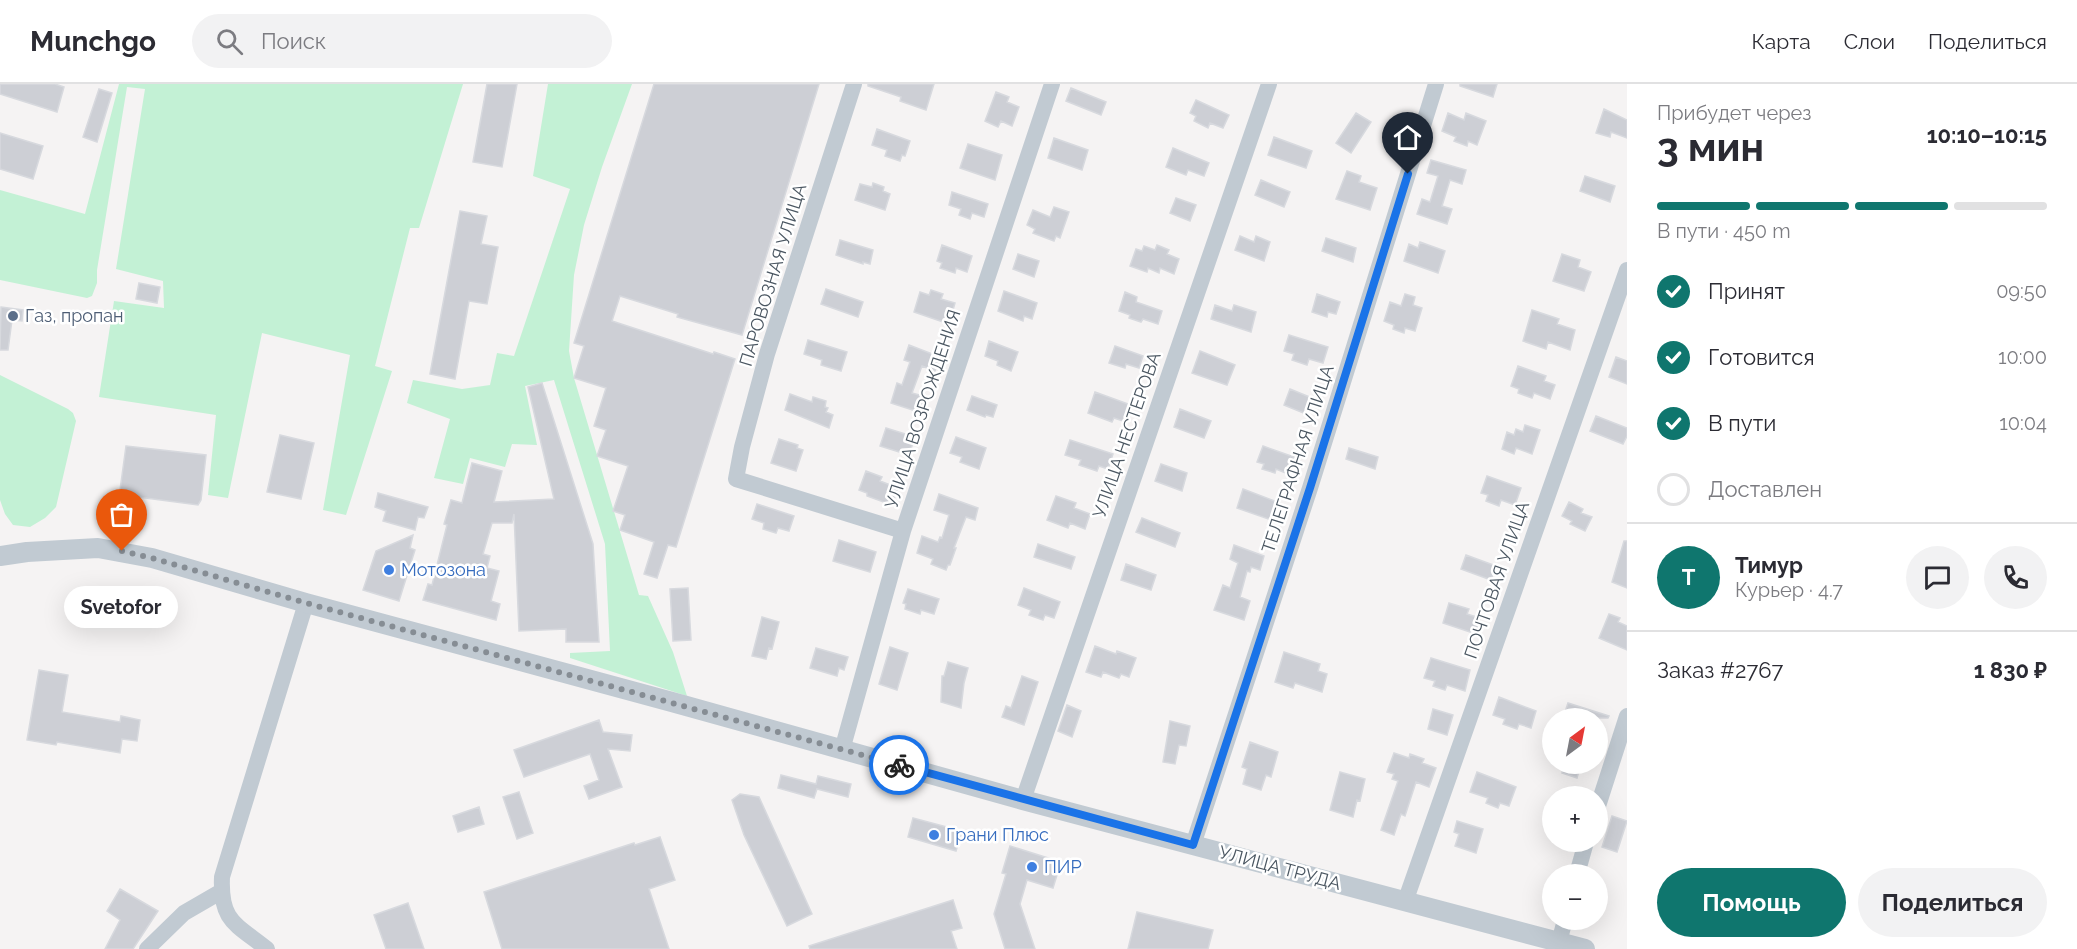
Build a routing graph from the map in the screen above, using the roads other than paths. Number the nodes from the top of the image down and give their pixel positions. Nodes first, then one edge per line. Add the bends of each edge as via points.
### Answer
1 (854, 84) edge
2 (1052, 84) edge
3 (1269, 84) edge
4 (1436, 84) edge
5 (1627, 270) edge
6 (903, 531) junction
7 (0, 556) edge
8 (306, 603) junction
9 (1627, 716) edge
10 (843, 750) junction
11 (1604, 786) edge
12 (1023, 800) junction
13 (1193, 845) junction
14 (222, 891) junction
15 (1405, 902) junction
16 (1562, 930) edge
17 (1559, 942) junction
18 (147, 949) edge
19 (267, 949) edge
20 (1585, 949) edge

1 - 6 street, ПАРОВОЗНАЯ УЛИЦА via 767,354 736,479
2 - 6 street, УЛИЦА ВОЗРОЖДЕНИЯ
3 - 12 street, УЛИЦА НЕСТЕРОВА
4 - 13 street, ТЕЛЕГРАФНАЯ УЛИЦА
5 - 15 street, ПОЧТОВАЯ УЛИЦА
6 - 10 street, УЛИЦА ВОЗРОЖДЕНИЯ
7 - 8 street, УЛИЦА ТРУДА via 80,548 122,551
8 - 10 street, УЛИЦА ТРУДА
8 - 14 street via 222,877
9 - 11 street
10 - 12 street, УЛИЦА ТРУДА
12 - 13 street, УЛИЦА ТРУДА
13 - 15 street, УЛИЦА ТРУДА
14 - 18 street via 184,913
14 - 19 street via 223,905 230,917
15 - 17 street, УЛИЦА ТРУДА
16 - 17 street
17 - 20 street, УЛИЦА ТРУДА

